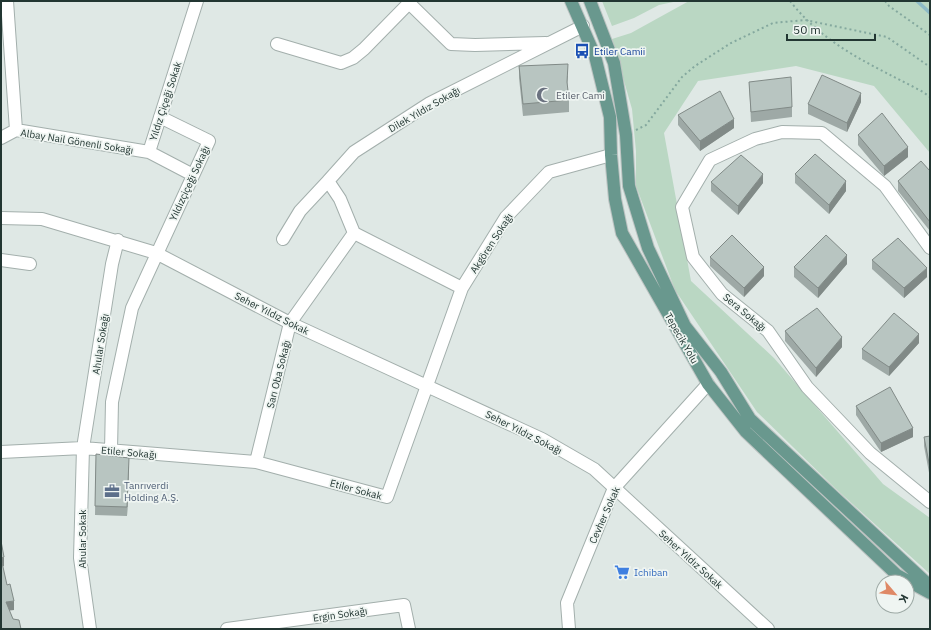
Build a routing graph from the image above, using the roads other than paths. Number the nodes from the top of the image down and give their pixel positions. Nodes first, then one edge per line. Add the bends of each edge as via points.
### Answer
1 (7, 1) edge
2 (197, 1) edge
3 (571, 1) edge
4 (590, 1) edge
5 (411, 2) edge
6 (597, 19) junction
7 (583, 26) junction
8 (5, 35) edge
9 (549, 43) junction
10 (277, 44) dead end
11 (5, 48) edge
12 (160, 117) junction
13 (16, 130) junction
14 (1, 138) edge
15 (149, 152) junction
16 (627, 152) junction
17 (611, 155) junction
18 (193, 175) junction
19 (328, 181) junction
20 (1, 218) edge
21 (354, 233) junction
22 (283, 239) dead end
23 (118, 240) junction
24 (930, 248) edge
25 (156, 253) junction
26 (1, 260) edge
27 (30, 264) dead end
28 (462, 288) junction
29 (290, 324) junction
30 (720, 372) junction
31 (708, 384) junction
32 (427, 385) junction
33 (83, 448) junction
34 (111, 450) junction
35 (1, 452) edge
36 (256, 462) junction
37 (614, 488) junction
38 (930, 502) edge
39 (930, 586) edge
40 (930, 593) edge
41 (90, 629) edge
42 (227, 629) edge
43 (409, 629) edge
44 (569, 629) edge
45 (768, 629) edge

1 - 8 street, Albay Nail Gönenli Sokağı
2 - 12 street, Yıldız Çiçeği Sokak
3 - 7 main road, Tepecik Yolu
4 - 6 main road, Tepecik Yolu
5 - 9 street via 451,44
5 - 10 street via 364,49 341,63
6 - 7 main road
6 - 16 main road, Tepecik Yolu via 614,64
7 - 9 street, Dilek Yıldız Sokağı
7 - 17 main road, Tepecik Yolu via 595,56 610,117
8 - 11 street, Albay Nail Gönenli Sokağı
9 - 19 street, Dilek Yıldız Sokağı via 430,103 354,152
11 - 13 street, Albay Nail Gönenli Sokağı
12 - 15 street, Yıldız Çiçeği Sokak
12 - 18 street, Yıldızçiçeği Sokağı via 209,141
13 - 14 street
13 - 15 street, Albay Nail Gönenli Sokağı
15 - 18 street, Yıldız Çiçeği Sokak
16 - 17 main road
16 - 30 main road, Tepecik Yolu via 629,186 648,248 685,326
17 - 28 street, Akgören Sokağı via 549,172 506,217
17 - 31 main road, Tepecik Yolu via 615,199 622,233
18 - 25 street, Yıldızçiçeği Sokağı
19 - 21 street via 340,199
19 - 22 street, Dilek Yıldız Sokağı via 300,210
20 - 23 street via 42,219
21 - 28 street
21 - 29 street, Sarı Oba Sokağı
23 - 25 street, Seher Yıldız Sokak
23 - 33 street, Ahular Sokağı
24 - 38 street, Sera Sokağı via 885,186 822,133 782,132 756,139 710,160 682,207 693,257 722,294 768,331 807,387 870,453
25 - 29 street, Seher Yıldız Sokak
25 - 34 street via 132,308 112,402
26 - 27 street
28 - 32 street, Akgören Sokağı
29 - 32 street, Seher Yıldız Sokak
29 - 36 street, Sarı Oba Sokağı
30 - 31 main road
30 - 39 main road, Tepecik Yolu via 750,419
31 - 37 street, Cevher Sokak
31 - 40 main road, Tepecik Yolu via 746,432 897,575
32 - 36 street, Etiler Sokak via 387,497
32 - 37 street, Seher Yıldız Sokağı via 542,439 594,469
33 - 34 street, Etiler Sokağı
33 - 35 street, Etiler Sokağı
33 - 41 street, Ahular Sokak via 80,558
34 - 36 street, Etiler Sokağı
37 - 44 street, Cevher Sokak via 567,603
37 - 45 street, Seher Yıldız Sokak
42 - 43 street, Ergin Sokağı via 404,605

